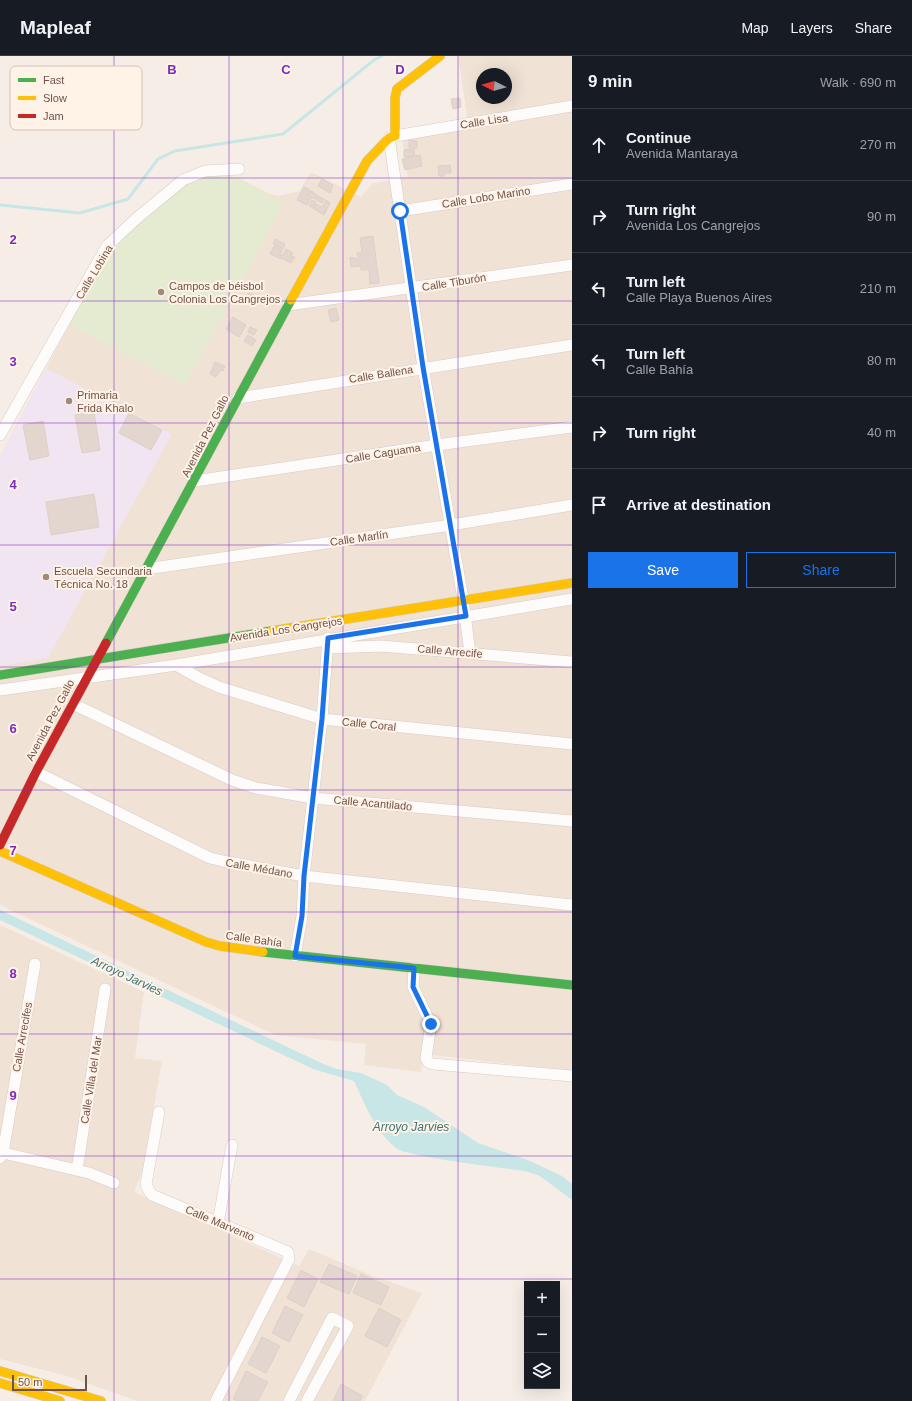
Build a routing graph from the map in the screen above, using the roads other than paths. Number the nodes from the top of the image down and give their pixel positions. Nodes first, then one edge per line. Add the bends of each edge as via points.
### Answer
1 (440, 56) edge
2 (572, 106) edge
3 (392, 137) junction
4 (239, 170) dead end
5 (572, 184) edge
6 (400, 211) junction
7 (572, 265) edge
8 (411, 289) junction
9 (288, 305) junction
10 (572, 345) edge
11 (423, 367) junction
12 (238, 398) junction
13 (572, 427) edge
14 (0, 435) edge
15 (437, 445) junction
16 (195, 481) junction
17 (572, 505) edge
18 (451, 525) junction
19 (146, 569) junction
20 (572, 583) edge
21 (463, 599) junction
22 (572, 599) edge
23 (466, 616) junction
24 (328, 643) junction
25 (470, 653) junction
26 (97, 659) junction
27 (572, 662) edge
28 (176, 665) junction
29 (0, 675) edge
30 (88, 676) junction
31 (0, 690) edge
32 (73, 704) junction
33 (322, 719) junction
34 (572, 744) edge
35 (36, 772) junction
36 (313, 798) junction
37 (572, 821) edge
38 (0, 845) edge
39 (0, 851) edge
40 (304, 876) junction
41 (572, 905) edge
42 (295, 956) junction
43 (35, 964) dead end
44 (414, 968) junction
45 (572, 985) edge
46 (105, 989) dead end
47 (572, 1076) edge
48 (158, 1112) dead end
49 (232, 1145) dead end
50 (1, 1154) edge
51 (78, 1170) junction
52 (114, 1183) dead end
53 (218, 1223) junction
54 (0, 1371) edge
55 (303, 1374) junction
56 (318, 1381) junction
57 (0, 1383) edge
58 (60, 1401) edge
59 (101, 1401) edge
60 (216, 1401) edge
61 (290, 1401) edge
62 (307, 1401) edge

1 - 3 street via 397,89
2 - 3 street, Calle Lisa
3 - 6 street
3 - 9 street, Avenida Pez Gallo via 367,161
4 - 14 street, Calle Lobina via 204,171 183,180 107,246
5 - 6 street, Calle Lobo Marino
6 - 8 street
7 - 8 street, Calle Tiburón
8 - 9 street, Calle Tiburón
8 - 11 street
9 - 12 street, Avenida Pez Gallo
10 - 11 street, Calle Ballena
11 - 12 street, Calle Ballena
11 - 15 street
12 - 16 street, Avenida Pez Gallo
13 - 15 street, Calle Caguama
15 - 16 street, Calle Caguama
15 - 18 street
16 - 19 street, Avenida Pez Gallo
17 - 18 street, Calle Marlín
18 - 19 street, Calle Marlín
18 - 21 street
19 - 26 street, Avenida Pez Gallo
20 - 21 street, Avenida Los Cangrejos
21 - 23 street
21 - 26 street, Avenida Los Cangrejos
22 - 23 street, Avenida Los Cangrejos
23 - 24 street, Avenida Los Cangrejos
23 - 25 street
24 - 25 street, Calle Arrecife
24 - 28 street, Avenida Los Cangrejos
24 - 33 street
25 - 27 street, Calle Arrecife
26 - 29 street, Avenida Los Cangrejos
26 - 30 street, Avenida Pez Gallo
28 - 30 street, Avenida Los Cangrejos
28 - 33 street, Calle Coral via 219,687
30 - 31 street, Avenida Los Cangrejos
30 - 32 street, Avenida Pez Gallo
32 - 35 street, Avenida Pez Gallo
32 - 36 street, Calle Acantilado via 243,785
33 - 34 street, Calle Coral
33 - 36 street
35 - 38 street, Avenida Pez Gallo
35 - 40 street, Calle Médano via 210,858
36 - 37 street, Calle Acantilado
36 - 40 street
39 - 42 street, Calle Bahía via 206,942
40 - 41 street, Calle Médano
40 - 42 street via 302,916
42 - 44 street, Calle Bahía
43 - 50 street, Calle Arrecifes
44 - 45 street, Calle Bahía
44 - 47 street via 413,987 431,1024 426,1058 428,1062 489,1070
46 - 51 street, Calle Villa del Mar
48 - 53 street, Calle Marvento via 147,1188 152,1195
49 - 53 street
50 - 51 street
51 - 52 street
53 - 60 street, Calle Marvento via 288,1252 289,1259
54 - 59 street
55 - 56 street
55 - 56 street via 332,1318 348,1326
55 - 61 street
56 - 62 street
57 - 58 street

